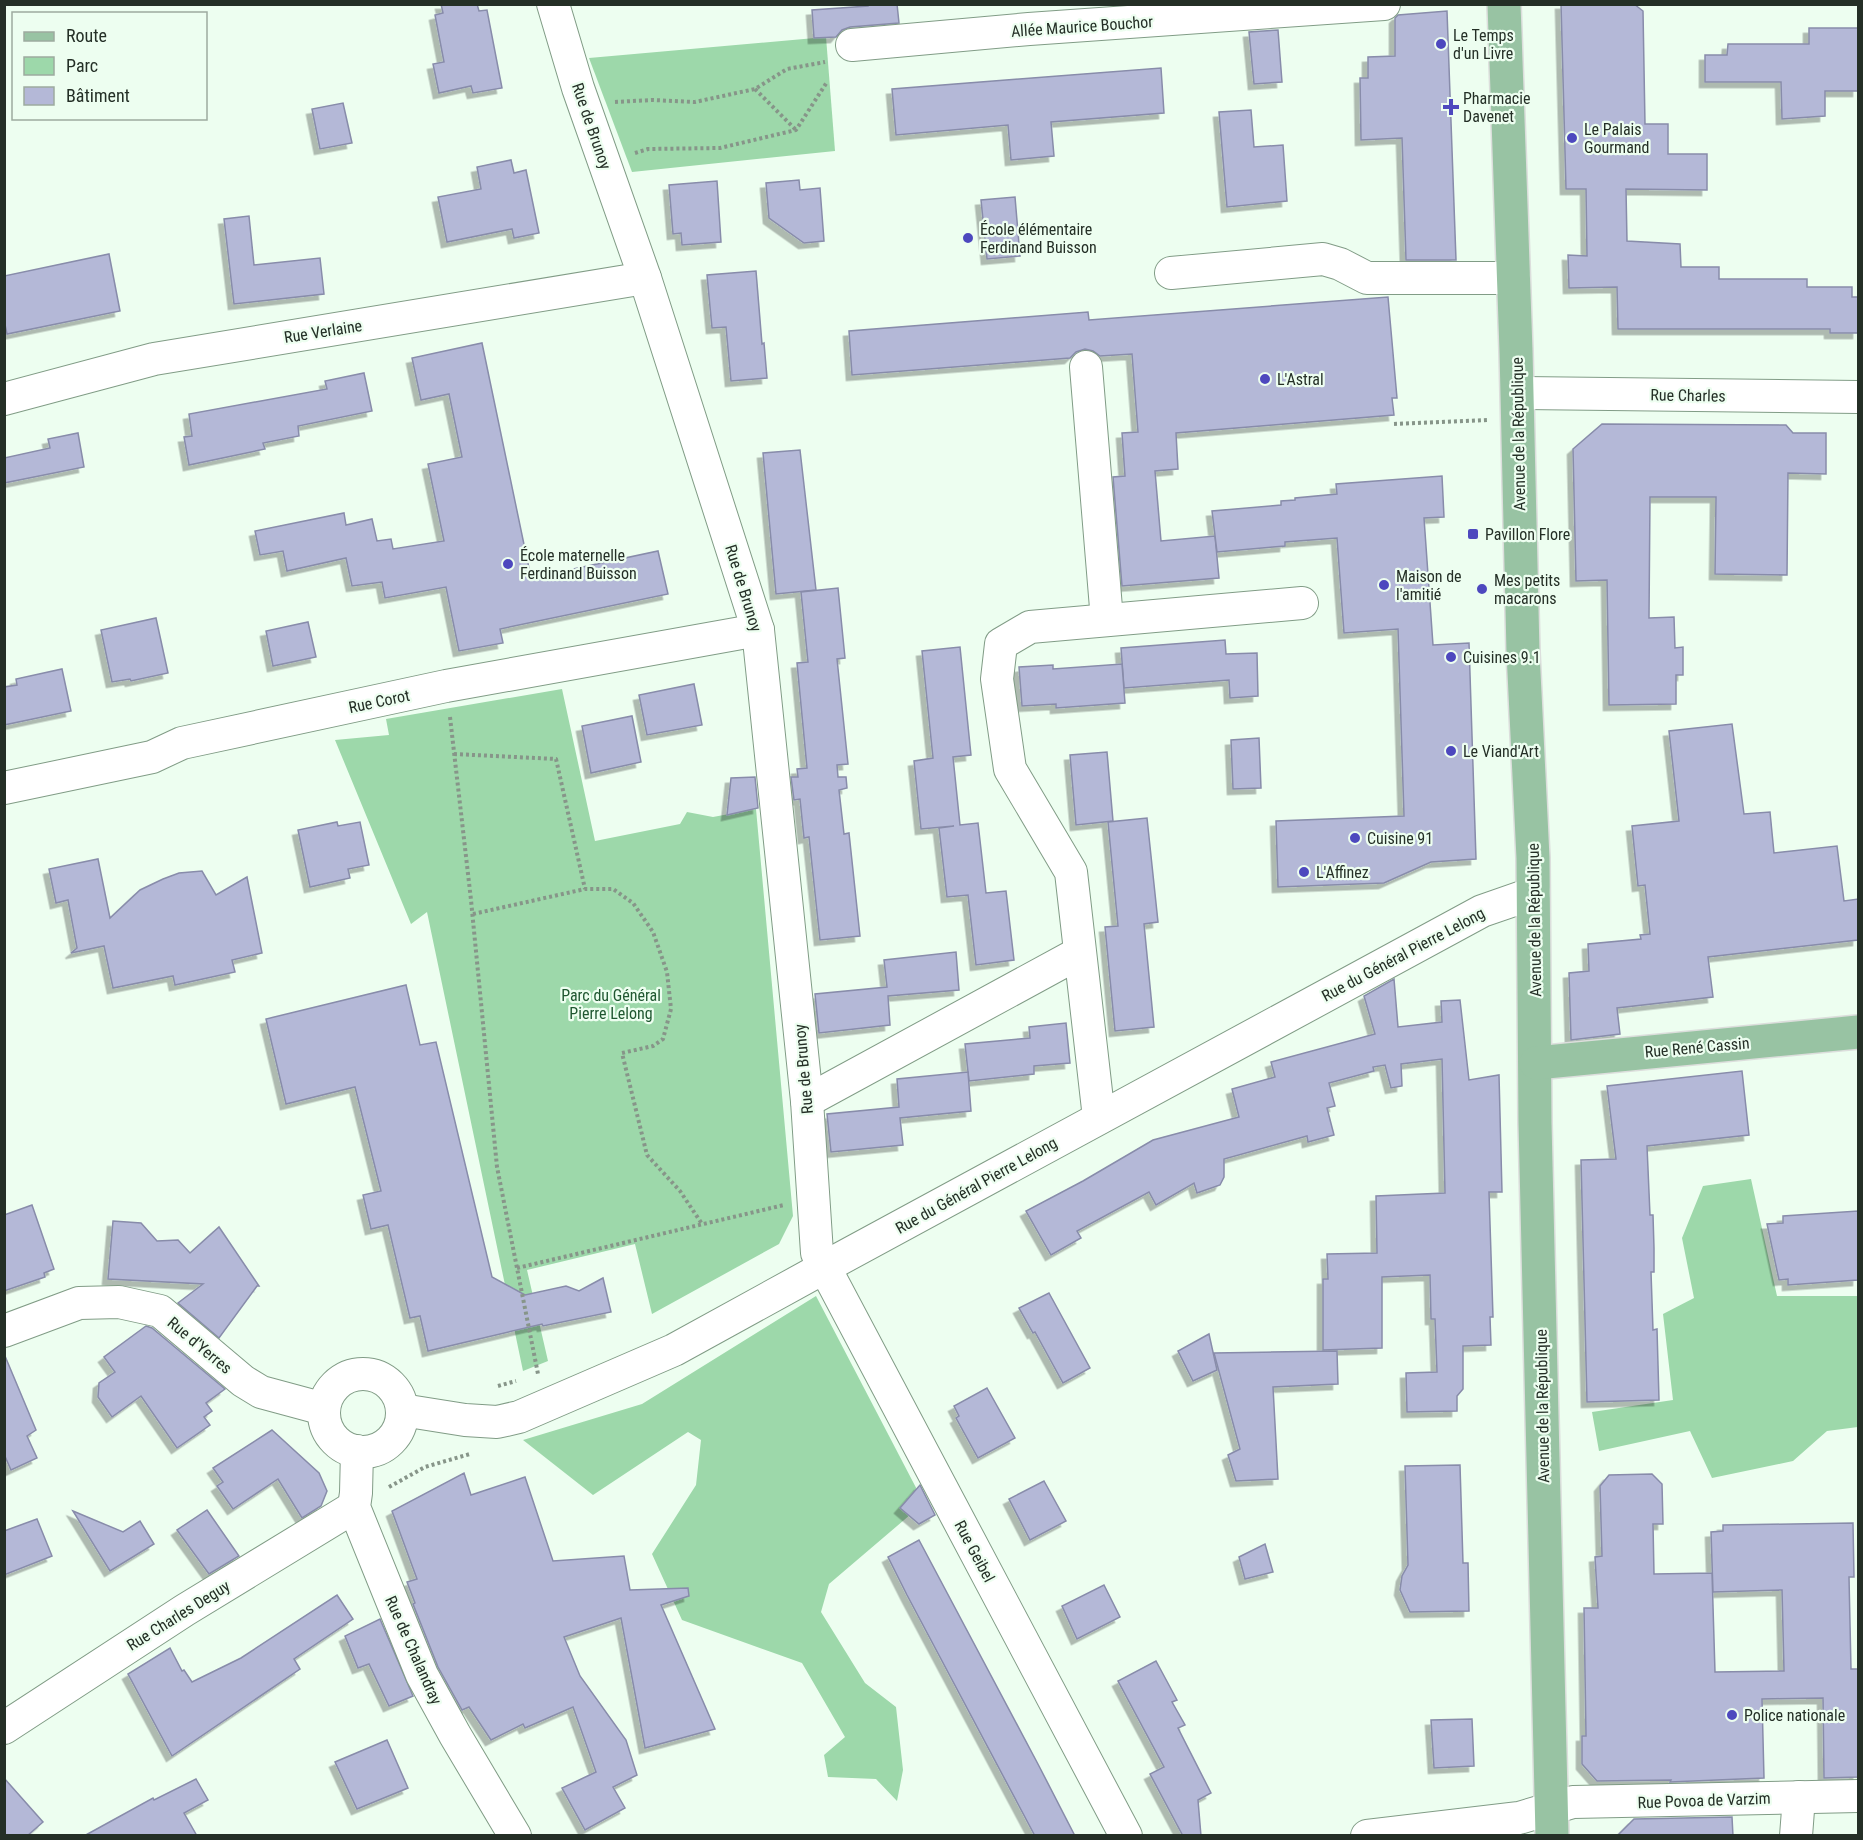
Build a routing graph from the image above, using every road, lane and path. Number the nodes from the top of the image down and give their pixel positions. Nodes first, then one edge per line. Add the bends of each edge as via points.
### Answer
1 (553, 4) edge
2 (1383, 4) edge
3 (1504, 4) edge
4 (857, 44) joint
5 (827, 82) dead end
6 (755, 89) junction
7 (586, 110) junction
8 (796, 130) junction
9 (604, 162) junction
10 (1171, 273) dead end
11 (645, 278) junction
12 (1514, 278) junction
13 (1086, 367) dead end
14 (1858, 397) edge
15 (4, 399) edge
16 (1517, 406) junction
17 (1394, 424) dead end
18 (1302, 603) dead end
19 (1107, 620) junction
20 (758, 630) junction
21 (446, 686) junction
22 (454, 753) junction
23 (4, 788) edge
24 (585, 889) junction
25 (1534, 893) junction
26 (473, 914) junction
27 (1079, 953) junction
28 (1858, 1032) edge
29 (1536, 1063) junction
30 (807, 1101) junction
31 (1099, 1118) junction
32 (792, 1203) dead end
33 (702, 1224) junction
34 (825, 1267) junction
35 (517, 1268) junction
36 (4, 1331) edge
37 (528, 1377) dead end
38 (516, 1381) dead end
39 (324, 1409) junction
40 (402, 1410) junction
41 (497, 1422) junction
42 (357, 1451) junction
43 (354, 1507) junction
44 (4, 1728) edge
45 (1858, 1796) edge
46 (1799, 1797) junction
47 (1552, 1822) edge
48 (515, 1836) edge
49 (1126, 1836) edge
50 (1367, 1836) edge
51 (1796, 1836) edge

1 - 7 street, Rue de Brunoy
2 - 4 street, Allée Maurice Bouchor
3 - 12 main road, Avenue de la République
4 - 6 path via 854,57 787,69
5 - 8 path
6 - 7 path via 695,102 609,102
6 - 8 path
7 - 9 street, Rue de Brunoy
8 - 9 path via 720,148 648,149
9 - 11 street, Rue de Brunoy
10 - 12 street via 1323,259 1367,278
11 - 15 street, Rue Verlaine via 154,359
11 - 20 street, Rue de Brunoy
12 - 16 main road, Avenue de la République
13 - 19 street
14 - 16 street, Rue Charles
16 - 17 path via 1452,420
16 - 25 main road, Avenue de la République via 1522,652
18 - 19 street
19 - 27 street via 1030,627 1001,644 997,679 1010,770 1071,872
20 - 21 street, Rue Corot
20 - 30 street, Rue de Brunoy
21 - 22 path
21 - 23 street, Rue Corot via 182,743 152,757
22 - 24 path via 556,759
22 - 26 path
24 - 26 path
24 - 33 path via 613,889 633,903 653,932 667,972 671,1009 663,1039 653,1046 622,1053 647,1155 680,1191
25 - 29 main road, Avenue de la République
25 - 31 street, Rue du Général Pierre Lelong via 1482,910
26 - 35 path via 496,1167
27 - 30 street
27 - 31 street
28 - 29 main road, Rue René Cassin
29 - 47 main road, Avenue de la République
30 - 34 street, Rue de Brunoy via 817,1253
31 - 34 street, Rue du Général Pierre Lelong
32 - 33 path
33 - 35 path
34 - 41 street, Rue du Général Pierre Lelong via 674,1350
34 - 49 street, Rue Geibel
35 - 37 path via 538,1374
36 - 39 street, Rue d'Yerres via 79,1303 119,1302 160,1311 261,1392
38 - 41 path via 495,1387
39 - 40 street via 333,1388 352,1375 364,1373 394,1388
39 - 42 street via 329,1432 336,1441
40 - 41 street, Rue du Général Pierre Lelong
40 - 42 street via 397,1432 390,1441 369,1452
41 - 43 path via 498,1446 425,1467
42 - 43 street, Rue de Chalandray
43 - 44 street, Rue Charles Deguy via 184,1610
43 - 48 street, Rue de Chalandray via 422,1675
45 - 46 street, Rue Povoa de Varzim
46 - 47 street, Rue Povoa de Varzim via 1573,1802
46 - 51 street
47 - 50 street, Rue Povoa de Varzim via 1519,1818

